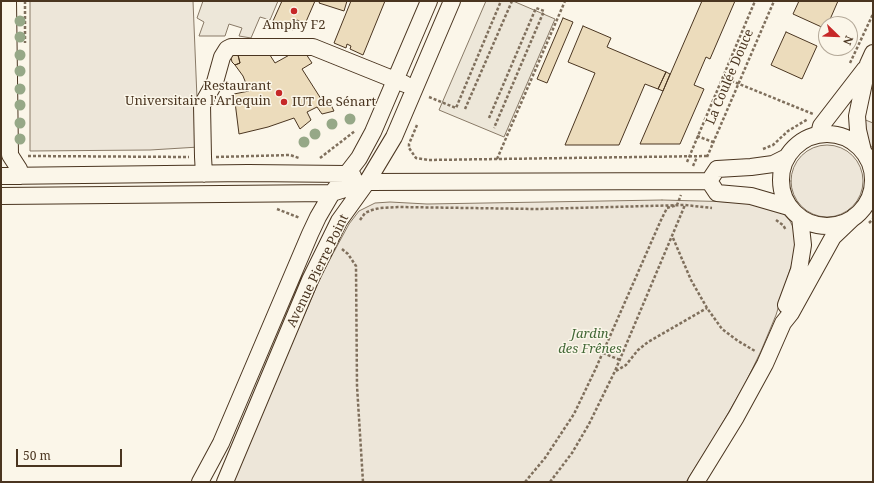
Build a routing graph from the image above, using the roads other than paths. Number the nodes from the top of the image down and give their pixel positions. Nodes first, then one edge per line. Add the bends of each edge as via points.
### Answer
1 (8, 1) edge
2 (430, 1) edge
3 (452, 1) edge
4 (871, 58) edge
5 (395, 81) junction
6 (415, 88) junction
7 (818, 134) junction
8 (787, 156) junction
9 (12, 159) edge
10 (869, 159) edge
11 (204, 174) junction
12 (346, 174) junction
13 (1, 176) edge
14 (20, 176) junction
15 (710, 181) junction
16 (367, 182) junction
17 (1, 196) edge
18 (326, 196) junction
19 (870, 200) edge
20 (794, 212) junction
21 (855, 216) junction
22 (339, 221) junction
23 (783, 323) junction
24 (200, 482) edge
25 (225, 482) edge
26 (696, 482) edge

1 - 9 street
2 - 5 street
3 - 6 street, Avenue Pierre Point
4 - 7 street via 821,126
4 - 10 street via 857,116 858,130
5 - 6 street
5 - 11 street via 313,47 231,47 222,57 215,82 202,105
5 - 12 street via 370,138
6 - 16 street, Avenue Pierre Point via 394,138
7 - 8 street via 806,138
7 - 10 street via 843,136 854,143
8 - 15 street via 773,164 717,169
8 - 20 street via 783,166 781,187 784,198
9 - 14 street via 19,169
10 - 19 street via 873,182
11 - 12 street
11 - 14 street
12 - 16 street
12 - 18 street
13 - 14 street
15 - 16 street
15 - 20 street via 717,193 751,196
16 - 18 street
16 - 22 street, Avenue Pierre Point
17 - 18 street
18 - 22 street
18 - 24 street via 221,443
19 - 21 street
20 - 21 street via 813,224 828,226 847,222
20 - 23 street via 803,245 799,270 785,308
21 - 23 street via 833,237
22 - 25 street, Avenue Pierre Point via 310,280
23 - 26 street via 765,364 736,418

